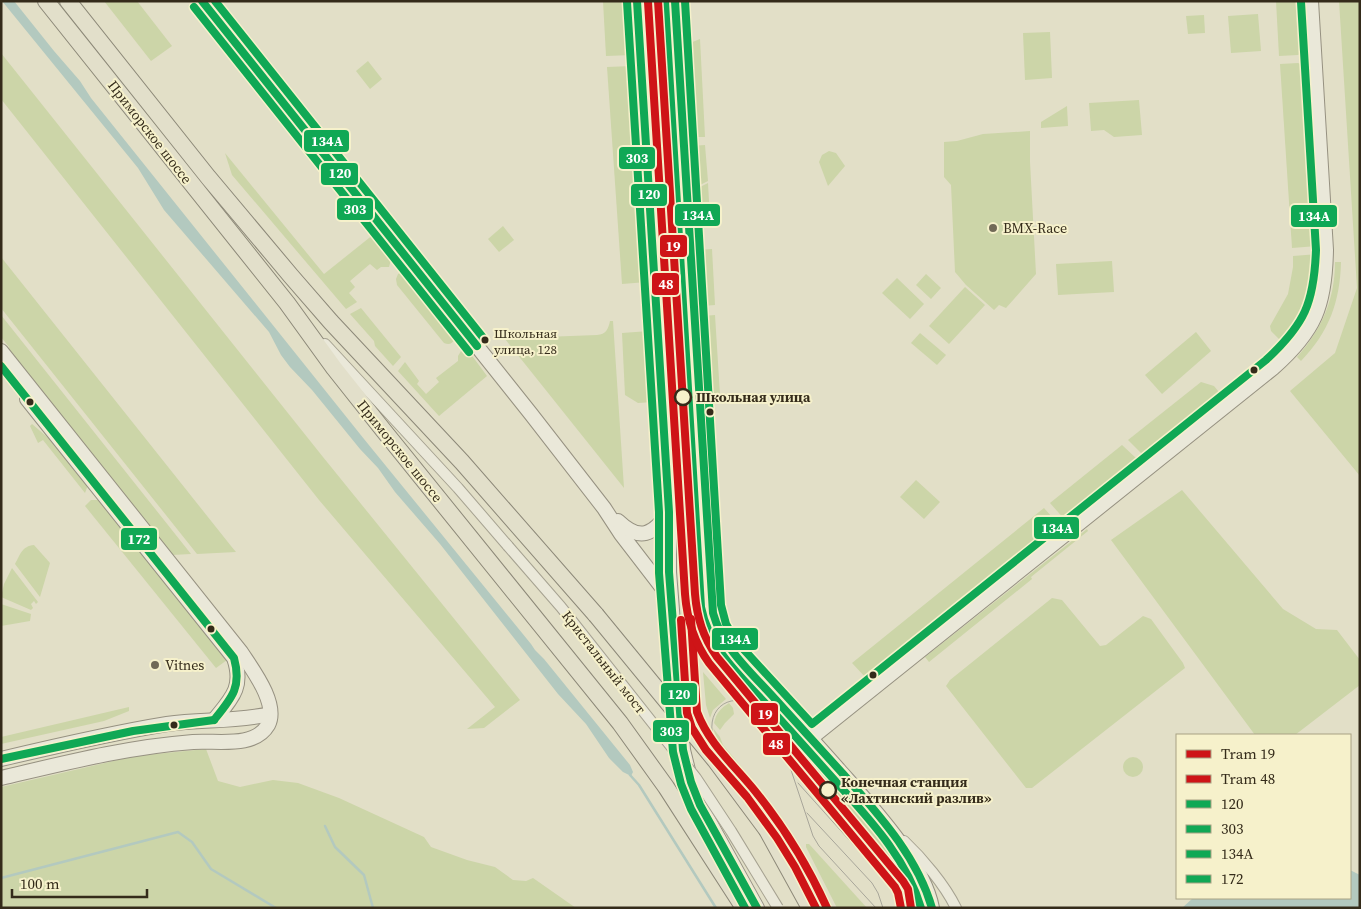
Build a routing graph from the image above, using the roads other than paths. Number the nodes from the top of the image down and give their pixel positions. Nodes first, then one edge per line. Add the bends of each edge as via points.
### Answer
1 (46, 1) edge
2 (68, 1) edge
3 (202, 1) edge
4 (638, 1) edge
5 (674, 1) edge
6 (1311, 1) edge
7 (287, 303) junction
8 (1, 351) edge
9 (1, 366) edge
10 (604, 508) junction
11 (669, 512) junction
12 (671, 599) junction
13 (736, 657) junction
14 (270, 714) junction
15 (680, 718) junction
16 (214, 720) junction
17 (811, 738) junction
18 (1, 759) edge
19 (1, 778) edge
20 (880, 817) junction
21 (744, 908) edge
22 (756, 908) edge
23 (778, 908) edge
24 (810, 908) edge
25 (932, 908) edge
26 (956, 908) edge

1 - 7 main road, Приморское шоссе
2 - 24 main road, Приморское шоссе, bridge via 302,289 462,462 596,615 715,760 768,830
3 - 10 street
4 - 11 street
5 - 13 street via 711,606 719,633
6 - 17 street via 1326,279 1320,304 1304,337 1267,373
7 - 21 main road, Приморское шоссе via 334,368 620,723 666,787
7 - 23 street, Кристальный мост, bridge via 458,488 561,607 696,778
8 - 14 street via 241,652 265,690
9 - 16 street via 234,658 238,680 234,696
10 - 11 street via 626,529 635,533 659,526
10 - 12 street
11 - 12 street
12 - 15 street
13 - 15 street via 709,646 698,648 689,655
13 - 17 street
14 - 16 street via 249,719
14 - 19 street via 268,725 245,741 202,741 134,748
15 - 22 street via 683,750 700,805
16 - 18 street via 121,732
17 - 20 street
20 - 25 street via 918,871
20 - 26 street via 925,864

